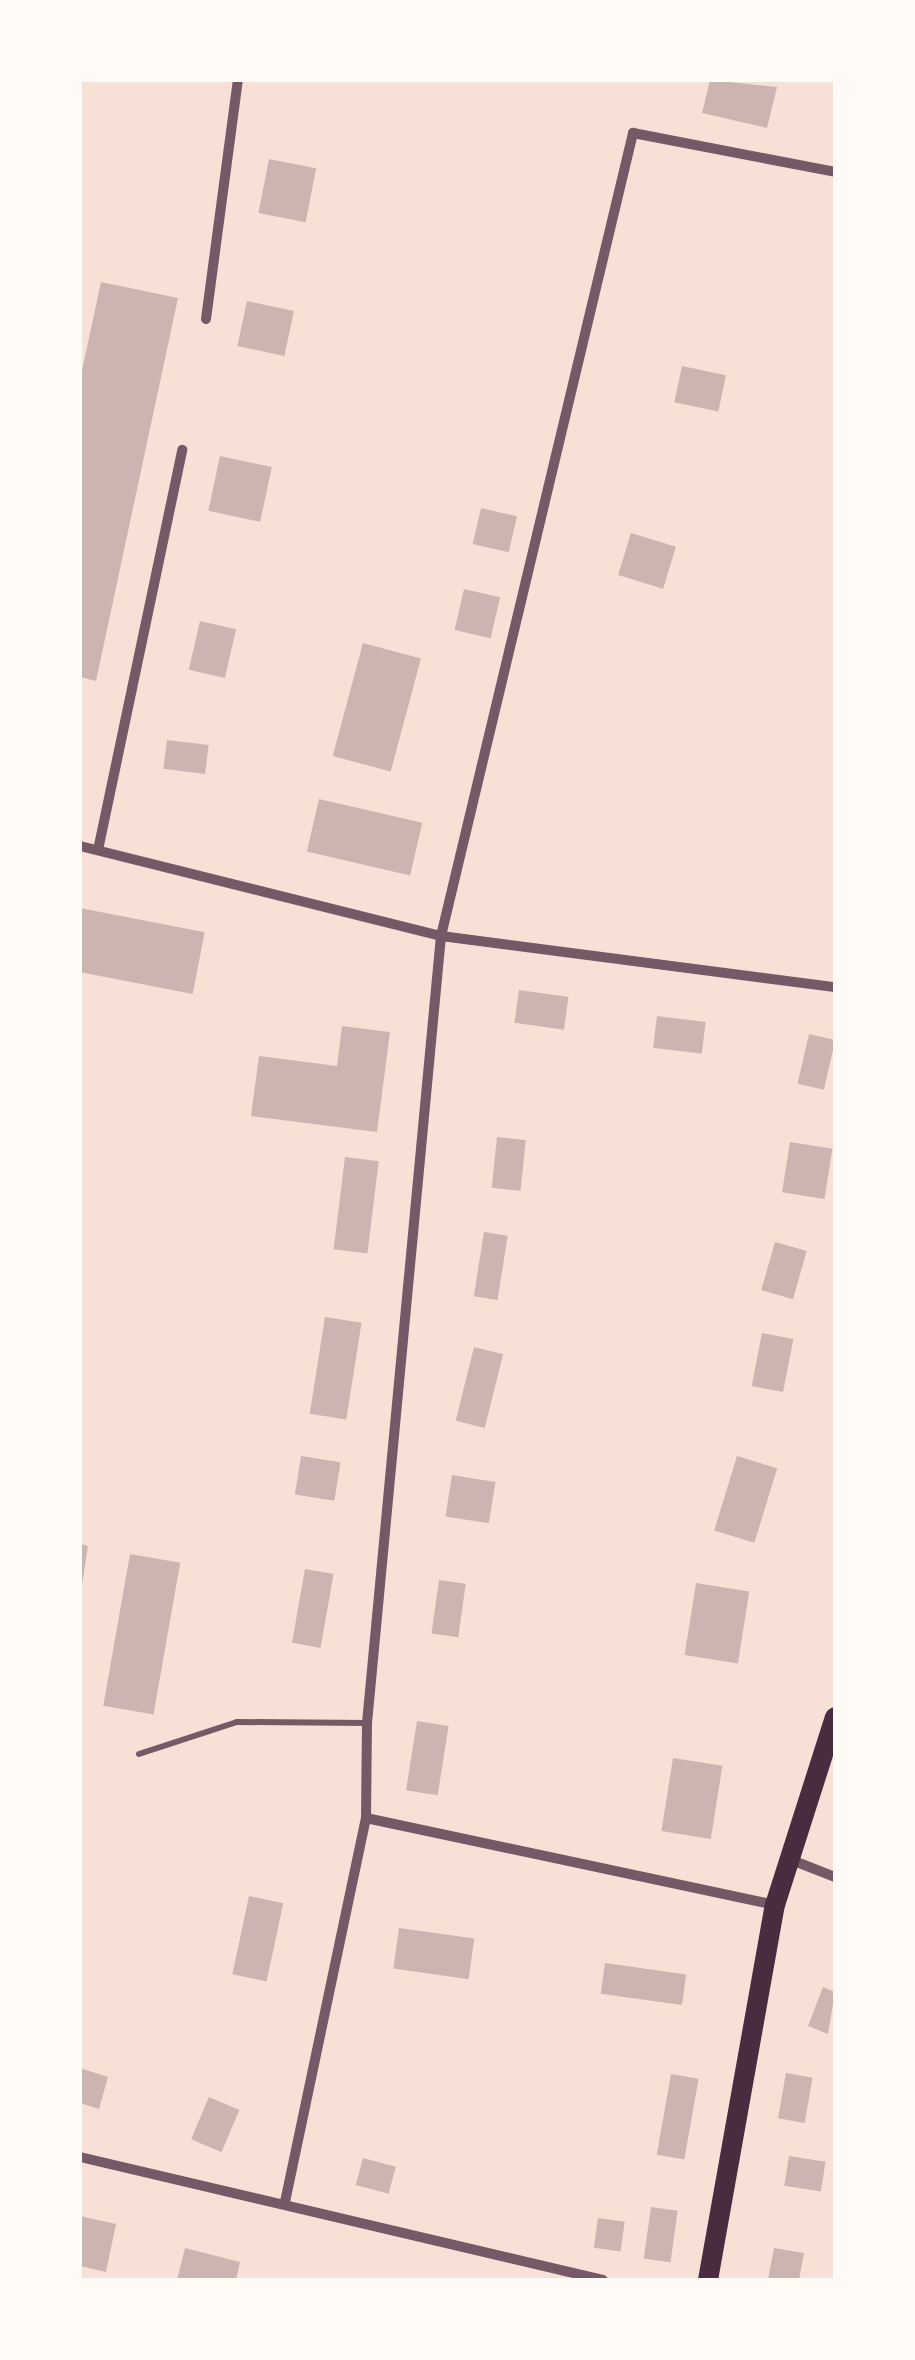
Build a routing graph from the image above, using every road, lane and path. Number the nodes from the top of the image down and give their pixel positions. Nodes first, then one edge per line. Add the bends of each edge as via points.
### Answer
1 (238, 80) edge
2 (835, 172) edge
3 (206, 319) dead end
4 (182, 450) dead end
5 (80, 846) edge
6 (98, 850) junction
7 (441, 936) junction
8 (835, 987) edge
9 (835, 1716) edge
10 (366, 1723) junction
11 (139, 1754) dead end
12 (366, 1818) junction
13 (789, 1858) junction
14 (835, 1877) edge
15 (775, 1905) junction
16 (80, 2157) edge
17 (285, 2202) junction
18 (603, 2280) edge
19 (708, 2280) edge

1 - 3 street
2 - 7 street via 633,134
4 - 6 street
5 - 6 street
6 - 7 street
7 - 8 street
7 - 10 street
9 - 13 highway
10 - 11 lane via 237,1722
10 - 12 street
12 - 15 street
12 - 17 street
13 - 14 street
13 - 15 highway
15 - 19 highway
16 - 17 street
17 - 18 street

